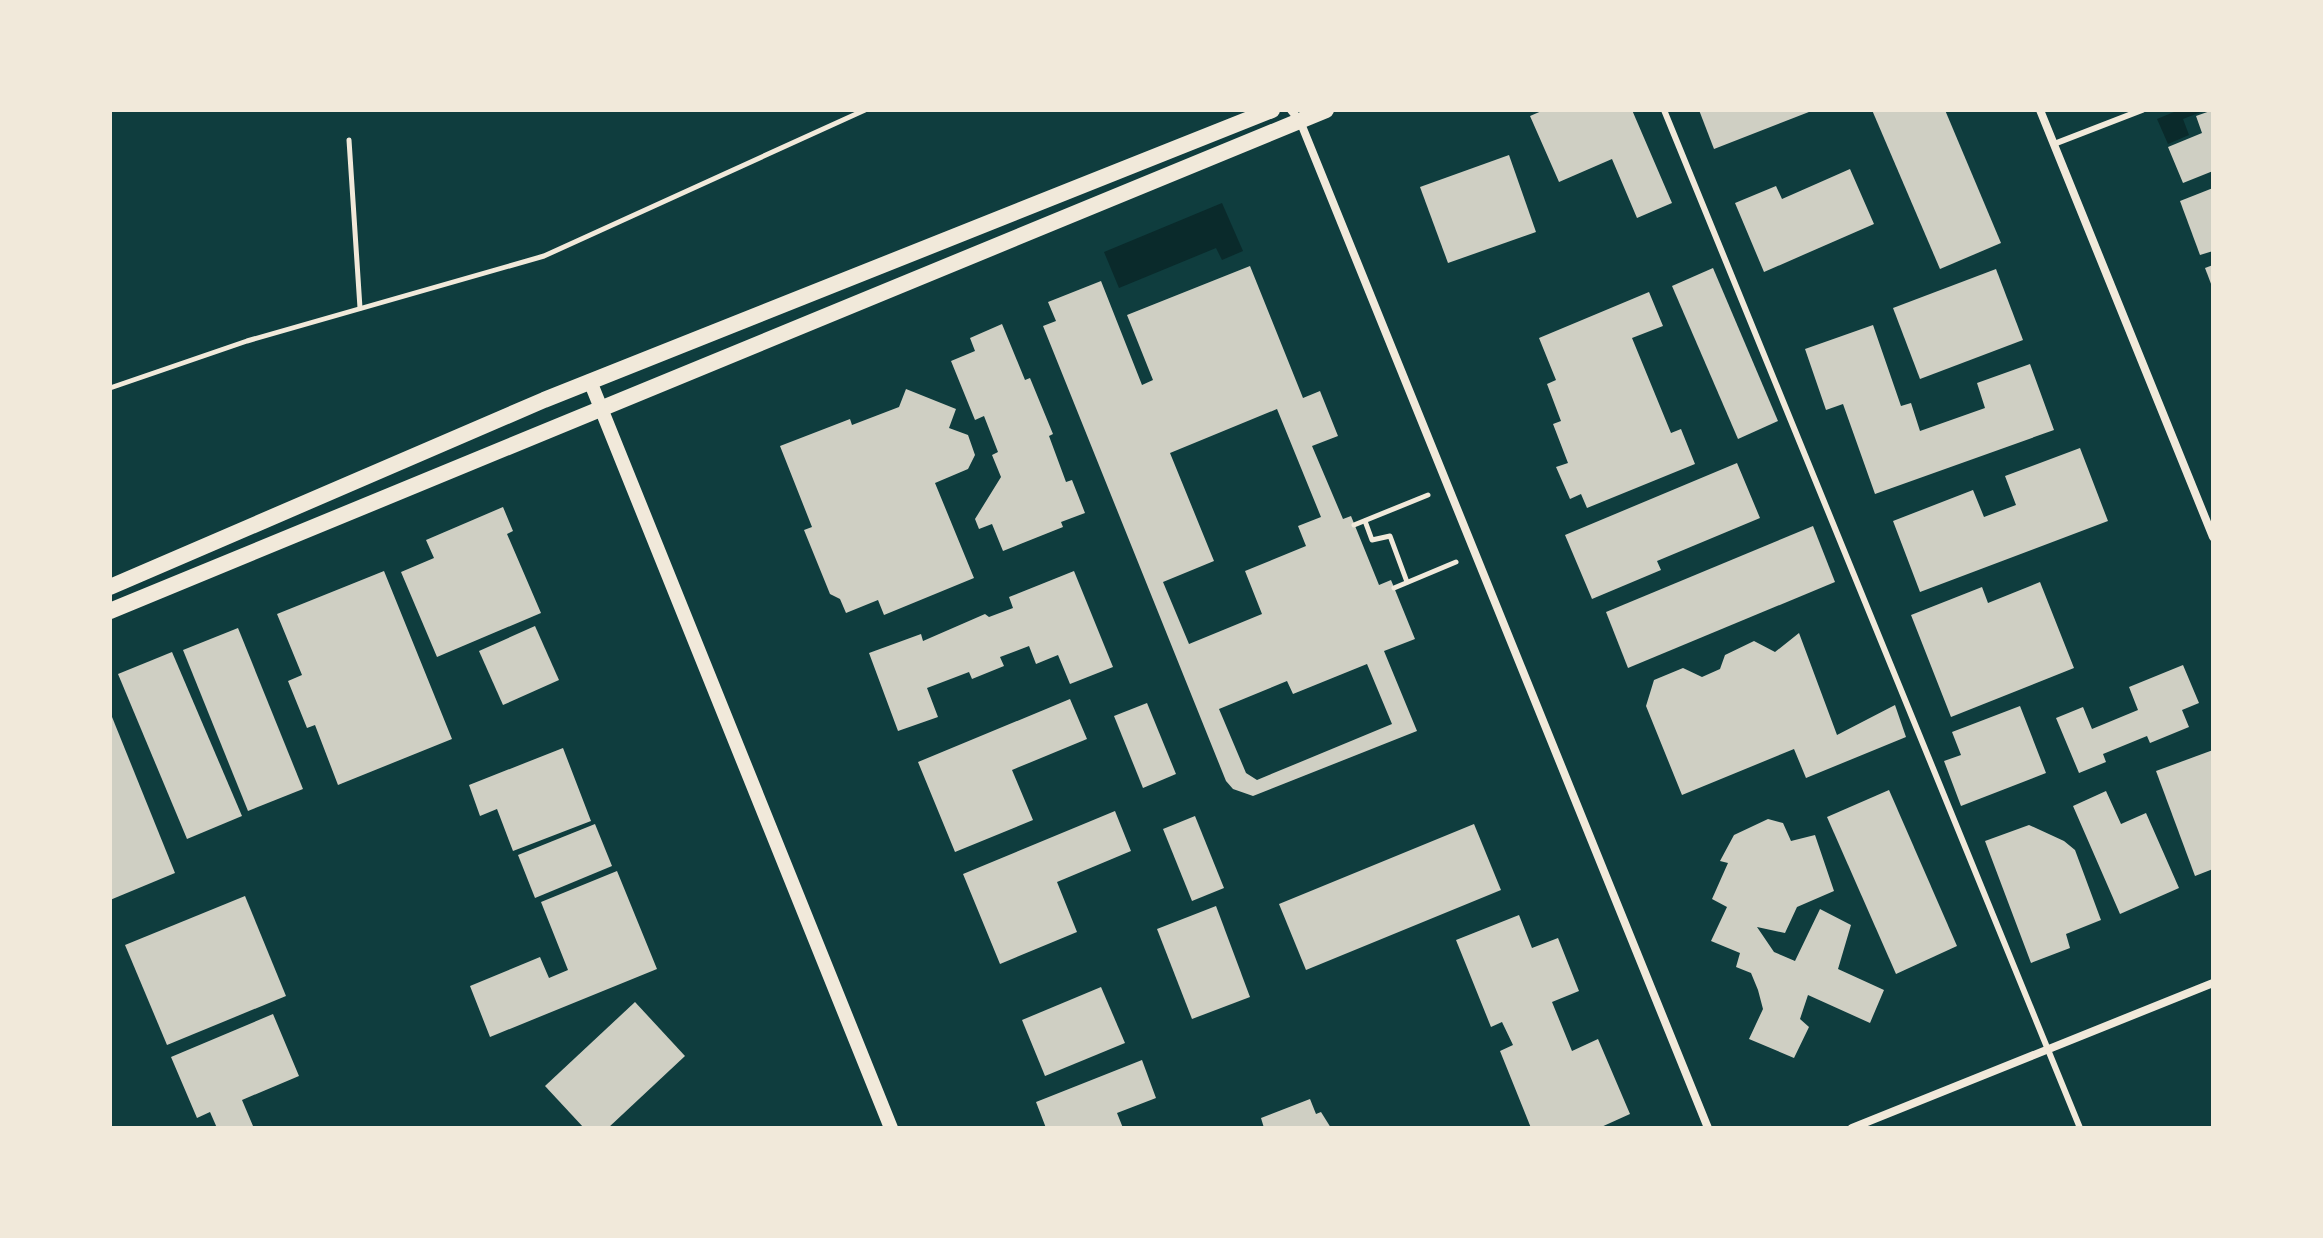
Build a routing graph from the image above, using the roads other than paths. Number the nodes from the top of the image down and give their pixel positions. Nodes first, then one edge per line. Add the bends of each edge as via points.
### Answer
1 (1272, 110) edge
2 (1326, 110) edge
3 (1664, 110) edge
4 (2040, 110) edge
5 (2142, 110) edge
6 (1296, 115) edge
7 (2054, 144) junction
8 (590, 381) junction
9 (602, 407) junction
10 (2213, 537) edge
11 (110, 587) edge
12 (110, 611) edge
13 (2213, 983) edge
14 (2048, 1049) junction
15 (891, 1128) edge
16 (1708, 1128) edge
17 (1852, 1128) edge
18 (2080, 1128) edge

1 - 8 main road
2 - 6 main road
3 - 14 lane
4 - 7 street
5 - 7 lane
6 - 9 main road
6 - 16 street
7 - 10 street
8 - 9 street
8 - 11 main road
9 - 12 main road
9 - 15 street
13 - 14 street
14 - 17 street
14 - 18 lane

